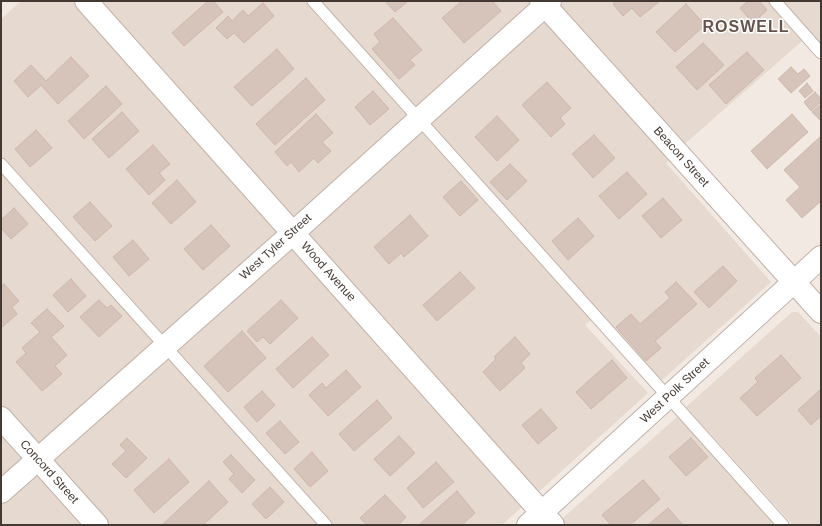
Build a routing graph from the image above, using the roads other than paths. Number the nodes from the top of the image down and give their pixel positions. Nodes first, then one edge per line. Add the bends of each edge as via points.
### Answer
1 (86, 1) edge
2 (314, 1) edge
3 (775, 1) edge
4 (545, 3) edge
5 (821, 53) edge
6 (419, 119) junction
7 (1, 164) edge
8 (293, 233) junction
9 (821, 257) edge
10 (794, 282) junction
11 (821, 312) edge
12 (165, 346) junction
13 (668, 397) junction
14 (1, 418) edge
15 (38, 459) junction
16 (1, 492) edge
17 (541, 521) edge
18 (97, 525) edge
19 (326, 525) edge
20 (784, 525) edge

1 - 8 street, Wood Avenue
2 - 6 lane
3 - 5 lane
4 - 6 street, West Tyler Street
4 - 10 street, Beacon Street
6 - 8 street, West Tyler Street
6 - 13 lane
7 - 12 lane
8 - 12 street, West Tyler Street
8 - 17 street, Wood Avenue
9 - 10 street, West Polk Street
10 - 11 street, Beacon Street
10 - 13 street, West Polk Street
12 - 15 street, West Tyler Street
12 - 19 lane
13 - 17 street, West Polk Street
13 - 20 lane
14 - 15 street, Concord Street
15 - 16 street, West Tyler Street
15 - 18 street, Concord Street

